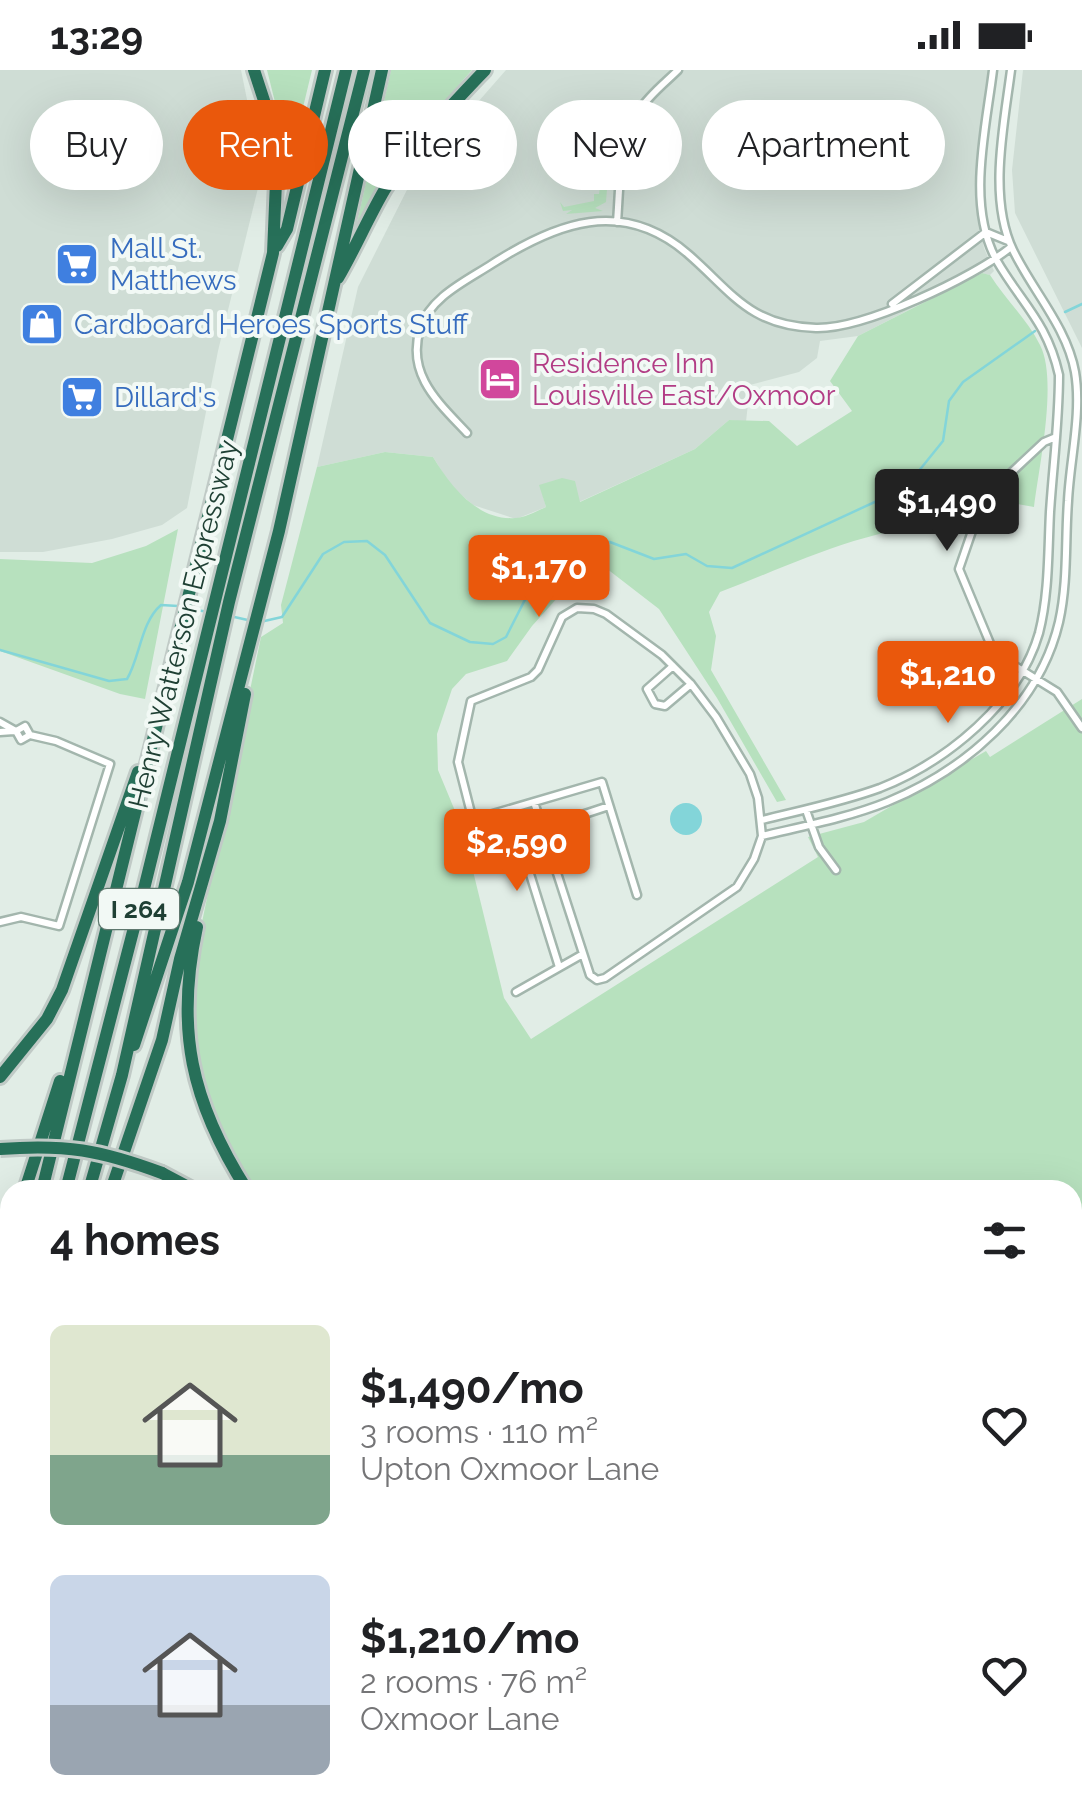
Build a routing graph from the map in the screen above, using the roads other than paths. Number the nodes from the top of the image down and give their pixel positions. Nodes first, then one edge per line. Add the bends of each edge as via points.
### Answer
1 (257, 70) edge
2 (326, 70) edge
3 (346, 70) edge
4 (364, 70) edge
5 (382, 70) edge
6 (485, 70) edge
7 (678, 70) edge
8 (994, 70) edge
9 (1011, 70) edge
10 (617, 222) junction
11 (986, 232) junction
12 (1010, 245) junction
13 (273, 253) junction
14 (996, 259) junction
15 (331, 288) junction
16 (883, 311) junction
17 (467, 433) dead end
18 (1056, 438) junction
19 (222, 601) junction
20 (216, 628) junction
21 (253, 637) junction
22 (674, 666) junction
23 (1023, 671) junction
24 (1037, 678) junction
25 (691, 684) junction
26 (160, 714) junction
27 (0, 722) edge
28 (1082, 728) edge
29 (16, 731) junction
30 (0, 732) edge
31 (534, 802) junction
32 (609, 806) junction
33 (510, 810) junction
34 (806, 810) junction
35 (762, 820) junction
36 (810, 825) junction
37 (542, 828) junction
38 (762, 836) junction
39 (836, 870) dead end
40 (198, 892) junction
41 (637, 895) dead end
42 (0, 922) edge
43 (584, 954) junction
44 (559, 967) junction
45 (516, 992) dead end
46 (85, 1008) junction
47 (122, 1075) junction
48 (0, 1077) edge
49 (0, 1149) edge
50 (28, 1180) edge
51 (44, 1180) edge
52 (69, 1180) edge
53 (92, 1180) edge
54 (114, 1180) edge
55 (175, 1180) edge
56 (241, 1180) edge

1 - 13 highway via 278,170
2 - 13 highway via 286,229
3 - 19 highway, Henry Watterson Expressway / I 264
4 - 19 highway, Henry Watterson Expressway / I 264
5 - 15 highway
6 - 15 highway via 403,163
7 - 10 street via 631,124
8 - 11 street via 982,171
9 - 12 street via 1001,182
10 - 16 street via 668,240 726,293 778,322 826,328
10 - 17 street via 572,224 538,236 448,292 426,316 419,373
11 - 12 street
11 - 14 street
11 - 16 street
12 - 14 street
12 - 24 street via 1056,323 1076,382 1062,600
13 - 26 highway
14 - 16 street
14 - 18 street via 1052,346 1059,375
15 - 21 highway
18 - 23 street via 1044,611
18 - 23 street via 986,494 959,568 989,647
19 - 20 highway, Henry Watterson Expressway / I 264
20 - 47 highway, Henry Watterson Expressway / I 264
20 - 52 highway, Henry Watterson Expressway / I 264
21 - 40 highway via 220,821
21 - 47 highway via 188,882
22 - 25 street
22 - 25 street via 647,689 655,704 665,706
22 - 33 street via 594,609 577,608 562,617 531,677 479,695 467,711 458,762 472,817
23 - 24 street
23 - 34 street via 983,722 923,765 880,788
24 - 28 street via 1057,692
24 - 36 street via 1007,720 926,783
25 - 35 street via 750,774
26 - 46 highway
26 - 48 highway via 62,990
27 - 29 street
29 - 30 street
29 - 42 street via 25,726 30,735 110,764 59,926 21,916
31 - 32 street via 602,782
31 - 33 street
31 - 37 street
32 - 37 street
32 - 41 street
33 - 44 street
34 - 35 street
34 - 36 street
35 - 38 street
36 - 38 street
36 - 39 street
37 - 43 street
38 - 43 street via 737,887 605,978 590,975
40 - 54 highway via 162,1040
40 - 56 highway via 186,1038 200,1100
43 - 44 street
44 - 45 street
46 - 50 highway
46 - 51 highway
47 - 53 highway, Henry Watterson Expressway / I 264
49 - 55 highway, bridge via 83,1148

